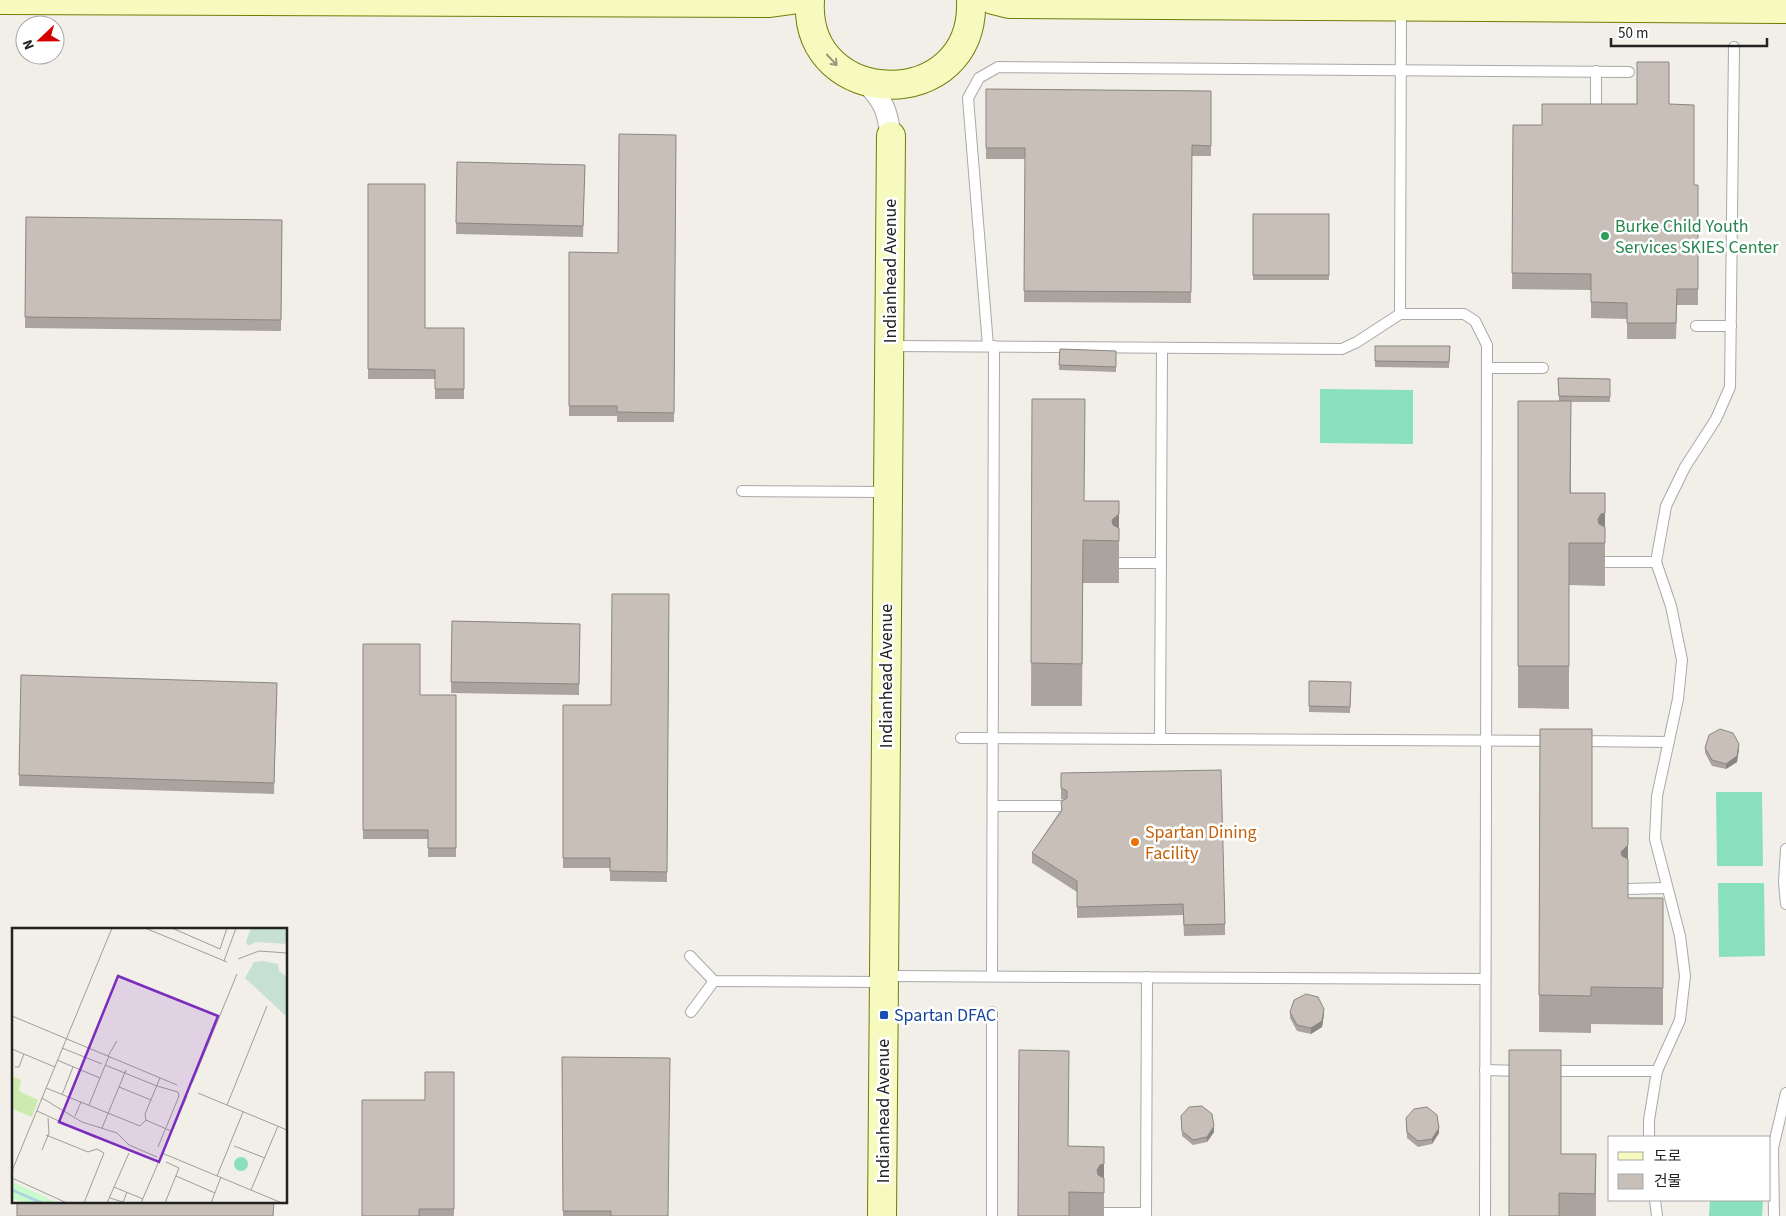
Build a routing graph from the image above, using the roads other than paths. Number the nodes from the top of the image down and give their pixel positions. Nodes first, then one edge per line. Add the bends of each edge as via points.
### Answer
1 (0, 0) edge
2 (810, 0) edge
3 (971, 0) edge
4 (781, 2) edge
5 (1001, 2) edge
6 (1401, 7) junction
7 (1786, 9) edge
8 (813, 26) junction
9 (968, 29) junction
10 (1734, 47) dead end
11 (1401, 70) junction
12 (1596, 71) junction
13 (1629, 72) dead end
14 (865, 82) junction
15 (912, 84) junction
16 (1596, 105) edge
17 (891, 136) junction
18 (1400, 314) junction
19 (1696, 326) dead end
20 (1731, 326) junction
21 (889, 346) junction
22 (991, 346) junction
23 (1162, 348) junction
24 (1486, 368) junction
25 (1543, 368) dead end
26 (742, 491) dead end
27 (888, 492) junction
28 (1605, 562) edge
29 (1656, 562) junction
30 (1119, 563) dead end
31 (1161, 563) junction
32 (961, 738) dead end
33 (993, 738) junction
34 (1160, 739) junction
35 (1486, 741) junction
36 (1669, 742) junction
37 (993, 806) junction
38 (1061, 806) edge
39 (1786, 849) edge
40 (1628, 888) edge
41 (1666, 888) junction
42 (1786, 904) edge
43 (690, 956) dead end
44 (992, 976) junction
45 (1147, 977) junction
46 (884, 979) junction
47 (1485, 979) junction
48 (714, 981) junction
49 (691, 1012) dead end
50 (992, 1012) dead end
51 (1485, 1070) junction
52 (1657, 1072) junction
53 (1786, 1093) edge
54 (1649, 1136) edge
55 (1655, 1201) edge
56 (1104, 1213) edge
57 (1146, 1215) edge
58 (882, 1216) edge
59 (992, 1216) edge
60 (1485, 1216) edge
61 (1657, 1216) edge
62 (1774, 1216) edge

1 - 4 main road
2 - 8 main road
3 - 9 main road
4 - 8 main road via 802,14
5 - 6 main road
5 - 9 main road
6 - 7 main road
6 - 11 lane
8 -> 14 main road via 830,58 846,73
9 - 15 main road via 948,63 933,75
10 - 20 lane
11 - 12 lane
11 - 18 lane
11 - 22 lane via 998,66 979,78 968,98
12 - 13 lane
12 - 16 lane
14 - 15 main road via 889,86
14 - 17 street via 880,97 887,112
15 - 17 street via 899,98 893,113
17 - 21 main road, Indianhead Avenue
18 - 23 lane via 1342,349
18 - 24 lane via 1464,314 1475,321 1487,345
19 - 20 lane
20 - 29 lane via 1730,386 1716,419 1685,466 1666,506
21 - 22 lane
21 - 27 main road, Indianhead Avenue
22 - 23 lane
22 - 33 lane
23 - 31 lane
24 - 25 lane
24 - 35 lane
26 - 27 lane
27 - 46 main road, Indianhead Avenue
28 - 29 lane
29 - 36 lane via 1671,606 1682,660
30 - 31 lane
31 - 34 lane
32 - 33 lane
33 - 34 lane
33 - 37 lane
34 - 35 lane
35 - 36 lane
35 - 47 lane
36 - 41 lane via 1657,796 1655,839
37 - 38 lane
37 - 44 lane
39 - 42 lane
40 - 41 lane
41 - 52 lane via 1680,936 1686,976 1680,1020
43 - 48 lane
44 - 45 lane
44 - 46 lane
45 - 47 lane
45 - 57 lane
46 - 48 lane
46 - 58 main road, Indianhead Avenue
47 - 51 lane
48 - 49 lane
50 - 59 lane
51 - 52 lane
51 - 60 lane
52 - 54 lane
53 - 62 lane via 1773,1148
55 - 61 lane
56 - 57 lane

